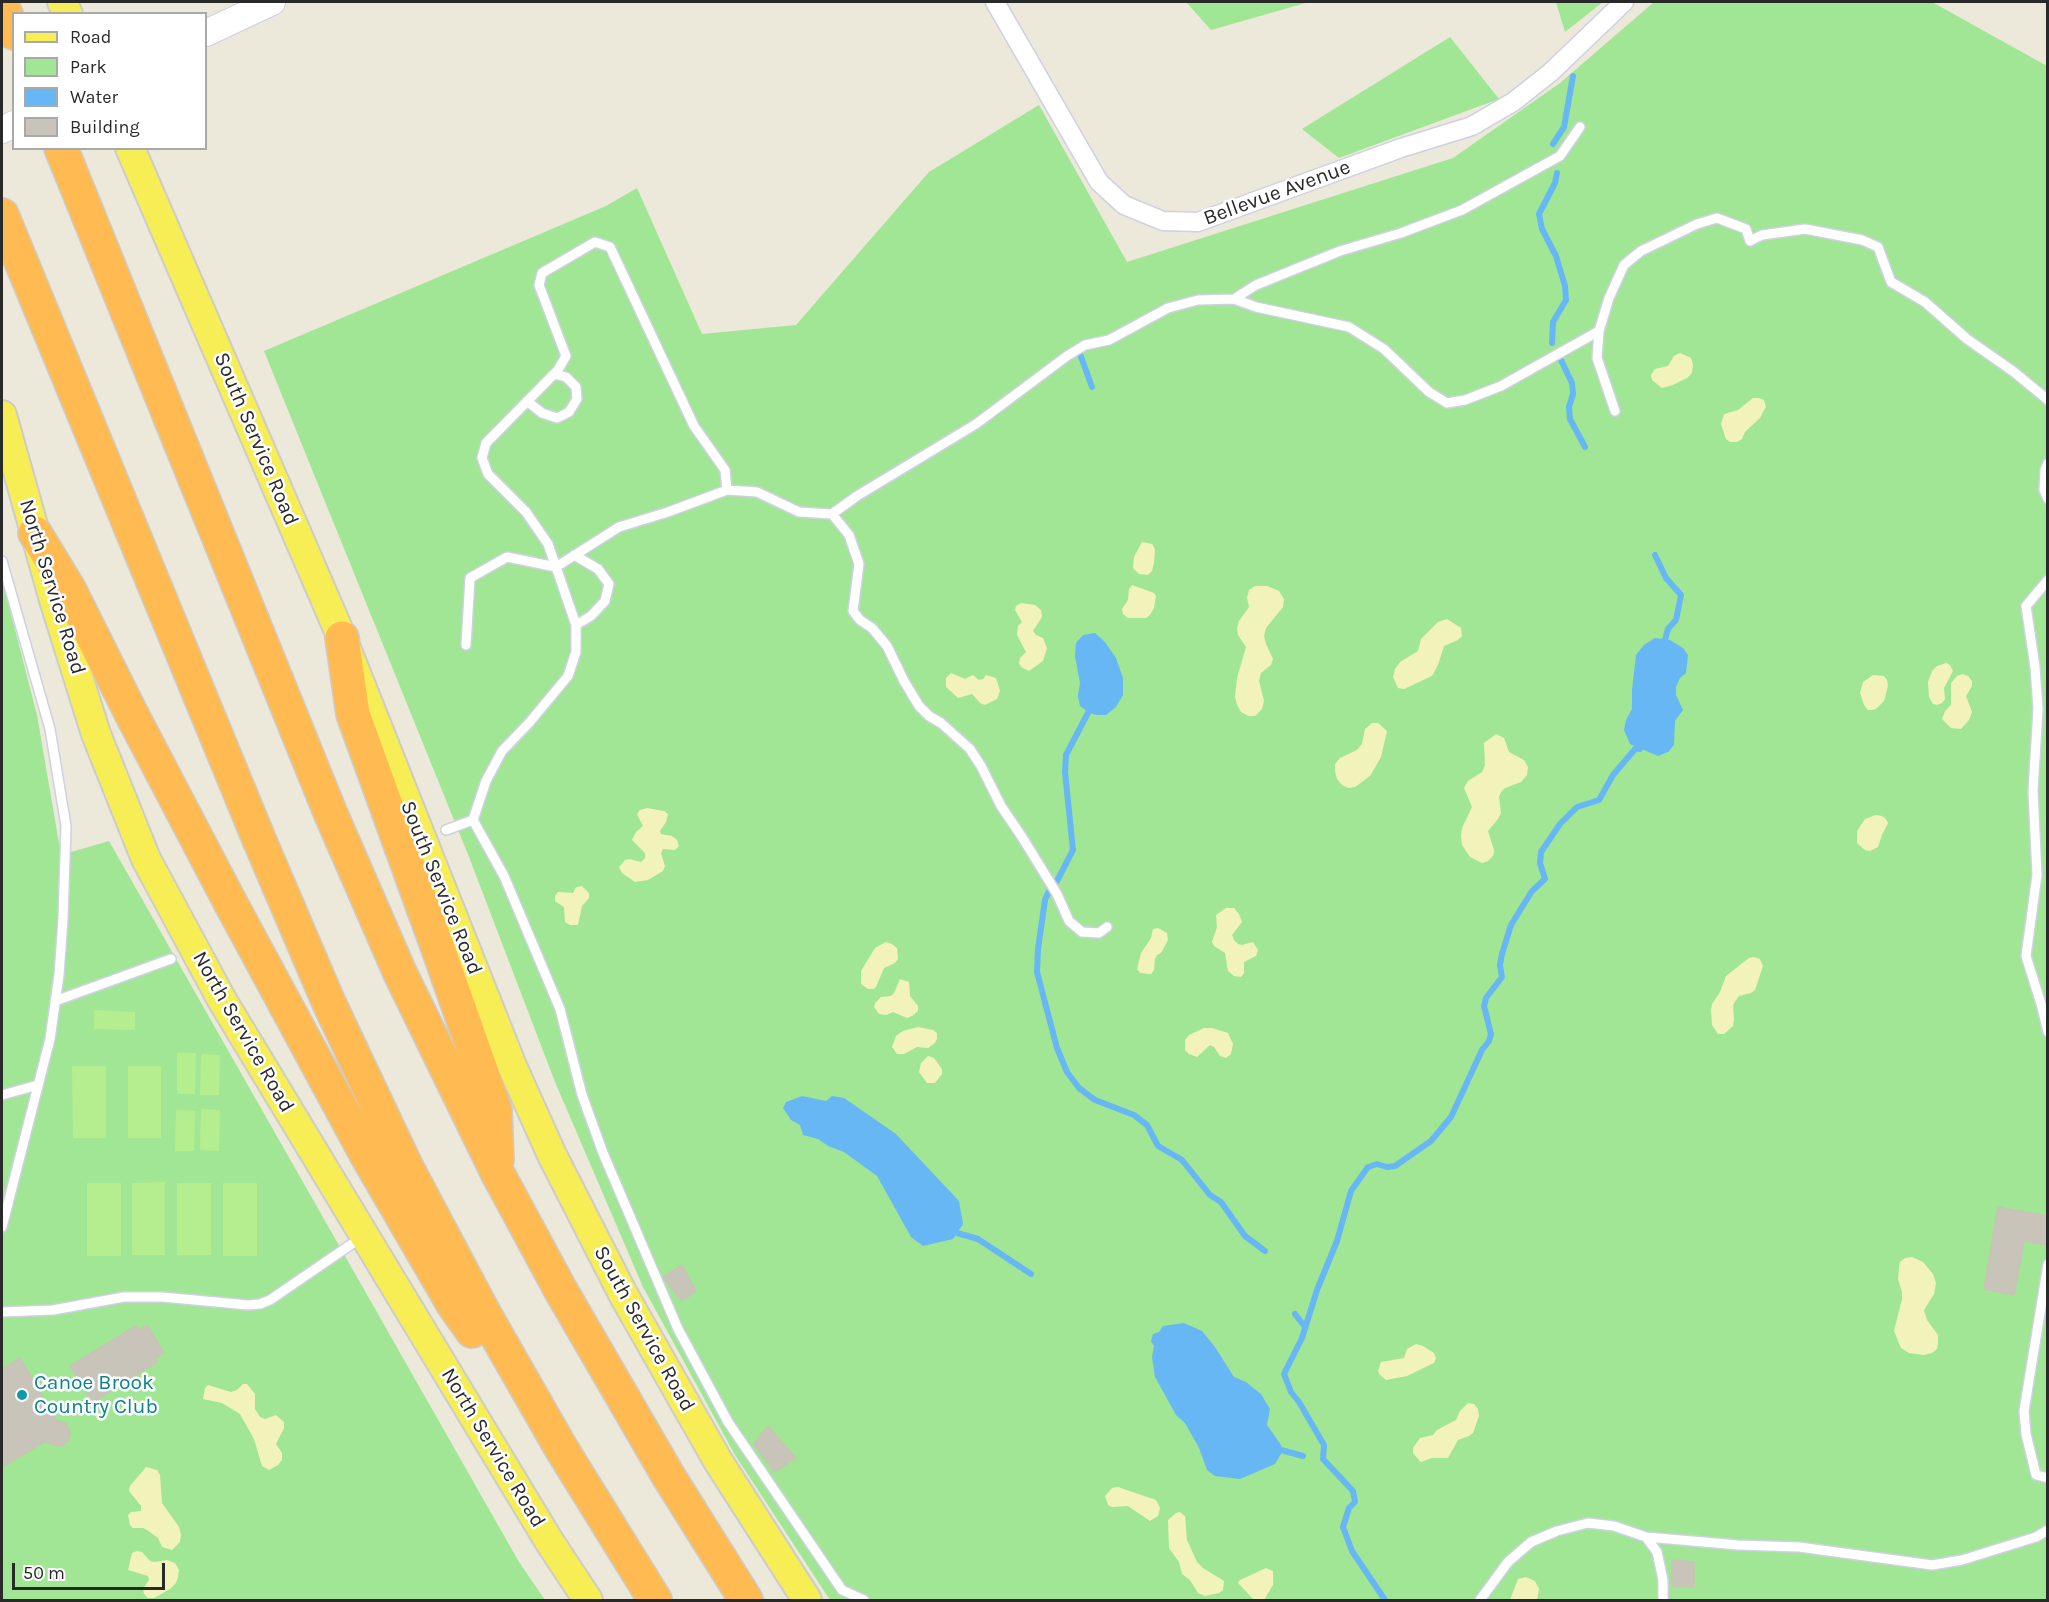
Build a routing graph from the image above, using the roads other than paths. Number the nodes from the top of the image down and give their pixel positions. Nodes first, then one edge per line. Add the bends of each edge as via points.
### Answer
1 (272, 2) edge
2 (995, 2) edge
3 (1624, 2) edge
4 (2, 4) edge
5 (12, 28) edge
6 (207, 33) edge
7 (1580, 127) dead end
8 (62, 150) edge
9 (131, 150) edge
10 (2, 215) edge
11 (1234, 299) junction
12 (1599, 331) junction
13 (554, 374) junction
14 (2048, 400) edge
15 (527, 401) junction
16 (1615, 411) dead end
17 (2, 415) edge
18 (6, 440) edge
19 (2048, 463) edge
20 (727, 490) junction
21 (2048, 499) edge
22 (832, 514) junction
23 (35, 533) junction
24 (574, 555) junction
25 (2, 561) edge
26 (556, 567) junction
27 (2048, 580) edge
28 (576, 626) junction
29 (342, 638) junction
30 (466, 645) dead end
31 (473, 820) junction
32 (446, 830) dead end
33 (1107, 927) dead end
34 (171, 959) dead end
35 (55, 1001) junction
36 (2048, 1032) edge
37 (38, 1085) junction
38 (2, 1095) edge
39 (498, 1174) junction
40 (2, 1227) edge
41 (364, 1236) junction
42 (2048, 1264) edge
43 (2, 1312) edge
44 (2048, 1478) edge
45 (2048, 1530) edge
46 (1646, 1537) junction
47 (647, 1588) edge
48 (588, 1600) edge
49 (746, 1600) edge
50 (807, 1600) edge
51 (864, 1600) edge
52 (1480, 1600) edge
53 (1663, 1600) edge

1 - 6 street
2 - 3 street, Bellevue Avenue via 1099,182 1124,205 1163,221 1198,222 1472,126 1513,102 1550,73
4 - 5 highway
7 - 11 lane via 1560,156 1462,210 1340,251 1256,285
8 - 39 highway via 330,812 400,973
9 - 29 main road, South Service Road
10 - 47 highway via 329,1003 406,1166 485,1315
11 - 12 lane via 1349,327 1383,349 1429,392 1447,403 1501,386
11 - 22 lane via 1198,300 1168,308 1108,340 1085,345 976,424
12 - 14 lane via 1623,264 1641,251 1716,218 1746,229 1750,241 1762,235 1805,229 1878,247 1891,282 1925,302
12 - 16 lane via 1597,358
13 - 15 lane
13 - 15 lane via 566,376 576,387 577,399 569,412 557,418 542,413
13 - 20 lane via 566,356 539,285 542,273 595,242 610,247 694,426 725,470
15 - 26 lane via 486,443 482,458 488,474 526,512 548,544
17 - 18 main road, North Service Road
18 - 23 main road, North Service Road
19 - 21 lane via 2044,490
20 - 22 lane via 757,492 799,512
20 - 24 lane via 619,527
22 - 33 lane via 849,536 859,564 853,611 887,646 920,706 976,758 1069,921 1082,932 1099,933
23 - 41 main road, North Service Road via 96,734 146,859 222,1000
23 - 47 highway via 69,589 230,902 453,1304
24 - 26 lane
24 - 28 lane via 598,569 609,584 605,601
25 - 35 lane via 50,729 66,826
26 - 28 lane
26 - 30 lane via 507,557 470,578
27 - 36 lane via 2026,606 2038,709 2033,791 2037,875 2026,956
28 - 31 lane via 576,652 568,676 502,752 486,781
29 - 39 highway via 353,714 495,1110
29 - 50 main road, South Service Road via 512,1066 552,1155 622,1294 718,1461
31 - 32 lane
31 - 51 lane via 504,876 560,1009 582,1095 603,1153 678,1329 728,1422 842,1590
34 - 35 lane
35 - 37 lane
37 - 38 lane
37 - 40 lane
39 - 49 highway via 623,1400
41 - 43 lane via 260,1304 124,1297 53,1310
41 - 48 main road, North Service Road
42 - 44 lane via 2024,1411 2036,1475
45 - 46 lane via 1962,1560 1932,1565 1799,1547
46 - 52 lane via 1614,1526 1588,1523 1557,1531 1531,1542 1508,1562
46 - 53 lane via 1657,1552

